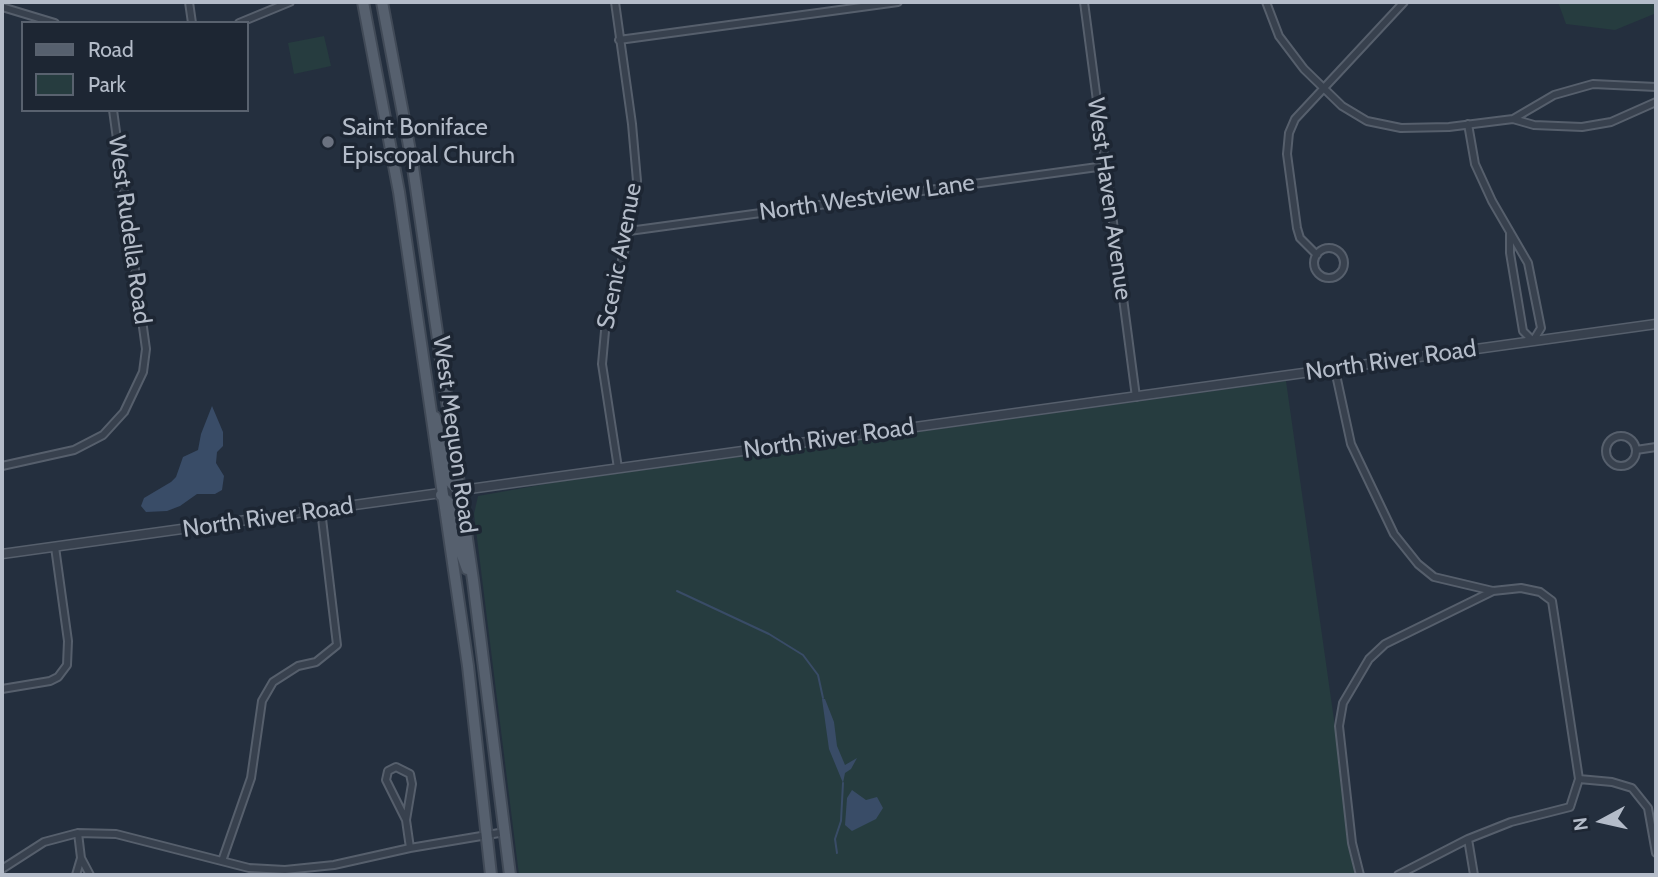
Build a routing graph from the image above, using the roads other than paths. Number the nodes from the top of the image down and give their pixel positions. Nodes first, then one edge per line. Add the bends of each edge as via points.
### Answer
1 (189, 2) edge
2 (290, 2) edge
3 (363, 2) edge
4 (383, 2) edge
5 (615, 2) edge
6 (898, 2) edge
7 (1084, 2) edge
8 (1266, 2) edge
9 (1404, 2) edge
10 (2, 7) edge
11 (48, 21) edge
12 (192, 21) edge
13 (244, 21) edge
14 (619, 40) junction
15 (1656, 87) edge
16 (1323, 89) junction
17 (1656, 102) edge
18 (113, 112) edge
19 (1513, 119) junction
20 (1468, 124) junction
21 (1105, 166) junction
22 (629, 231) junction
23 (1510, 232) junction
24 (1317, 255) junction
25 (1656, 324) edge
26 (1533, 341) junction
27 (1335, 370) junction
28 (1136, 397) junction
29 (428, 398) junction
30 (1656, 447) edge
31 (1636, 450) junction
32 (2, 466) edge
33 (618, 468) junction
34 (459, 492) junction
35 (441, 495) junction
36 (321, 510) junction
37 (55, 547) junction
38 (2, 554) edge
39 (473, 580) junction
40 (1493, 591) junction
41 (2, 689) edge
42 (1579, 779) junction
43 (406, 820) junction
44 (505, 832) junction
45 (78, 833) junction
46 (486, 834) junction
47 (1468, 839) junction
48 (410, 848) junction
49 (1656, 853) edge
50 (81, 858) junction
51 (222, 861) junction
52 (2, 869) edge
53 (76, 875) edge
54 (90, 875) edge
55 (491, 875) edge
56 (510, 875) edge
57 (1360, 875) edge
58 (1398, 875) edge
59 (1474, 875) edge

1 - 12 street
2 - 13 street
3 - 29 main road, West Mequon Road via 397,175
4 - 34 main road, West Mequon Road via 413,167
5 - 14 street, Scenic Avenue
6 - 14 street
7 - 21 street, West Haven Avenue
8 - 16 street via 1279,36
9 - 16 street
10 - 11 street
14 - 22 street, Scenic Avenue via 637,181
15 - 19 street via 1608,83 1566,90
16 - 20 street via 1367,121 1401,128
16 - 24 street via 1295,119 1287,154 1300,238
17 - 19 street via 1611,122 1582,127 1534,125
18 - 32 street, West Rudella Road via 146,349 135,393 103,435 74,450
19 - 20 street
20 - 23 street via 1475,164
21 - 22 street, North Westview Lane
21 - 28 street, West Haven Avenue
22 - 33 street, Scenic Avenue via 605,331 602,364
23 - 26 street via 1523,331
23 - 26 street via 1528,264 1537,300 1541,328
24 - 24 street via 1316,270 1323,277 1333,278 1341,272 1343,258 1337,251 1329,249
25 - 26 street, North River Road
26 - 27 street, North River Road
27 - 28 street, North River Road
27 - 40 street via 1358,458 1394,534 1434,577
28 - 33 street, North River Road
29 - 34 main road via 441,433 450,483
29 - 35 main road, West Mequon Road
30 - 31 street
31 - 31 street via 1631,441 1617,437 1605,452 1609,461 1622,467 1630,463
33 - 34 street, North River Road
34 - 35 street, North River Road
34 - 39 main road, West Mequon Road
35 - 36 street, North River Road
35 - 39 main road via 452,506 464,564
35 - 46 main road, West Mequon Road via 468,666
36 - 37 street, North River Road
36 - 51 street via 337,645 328,656 298,666 273,682 262,701 251,778
37 - 38 street, North River Road
37 - 41 street via 67,665 50,681
39 - 44 main road, West Mequon Road
40 - 42 street via 1521,588 1540,592 1552,601
40 - 57 street via 1385,644 1369,659 1343,703 1339,726
42 - 47 street via 1570,807
42 - 49 street via 1632,788 1648,808
43 - 43 street via 386,780 388,771 396,767 410,774 412,784
43 - 48 street
44 - 46 street
44 - 56 main road, West Mequon Road
45 - 50 street
45 - 51 street via 116,834
45 - 52 street via 44,842
46 - 48 street
46 - 55 main road, West Mequon Road
47 - 58 street
47 - 59 street
48 - 51 street via 334,865 285,870
50 - 53 street
50 - 54 street

